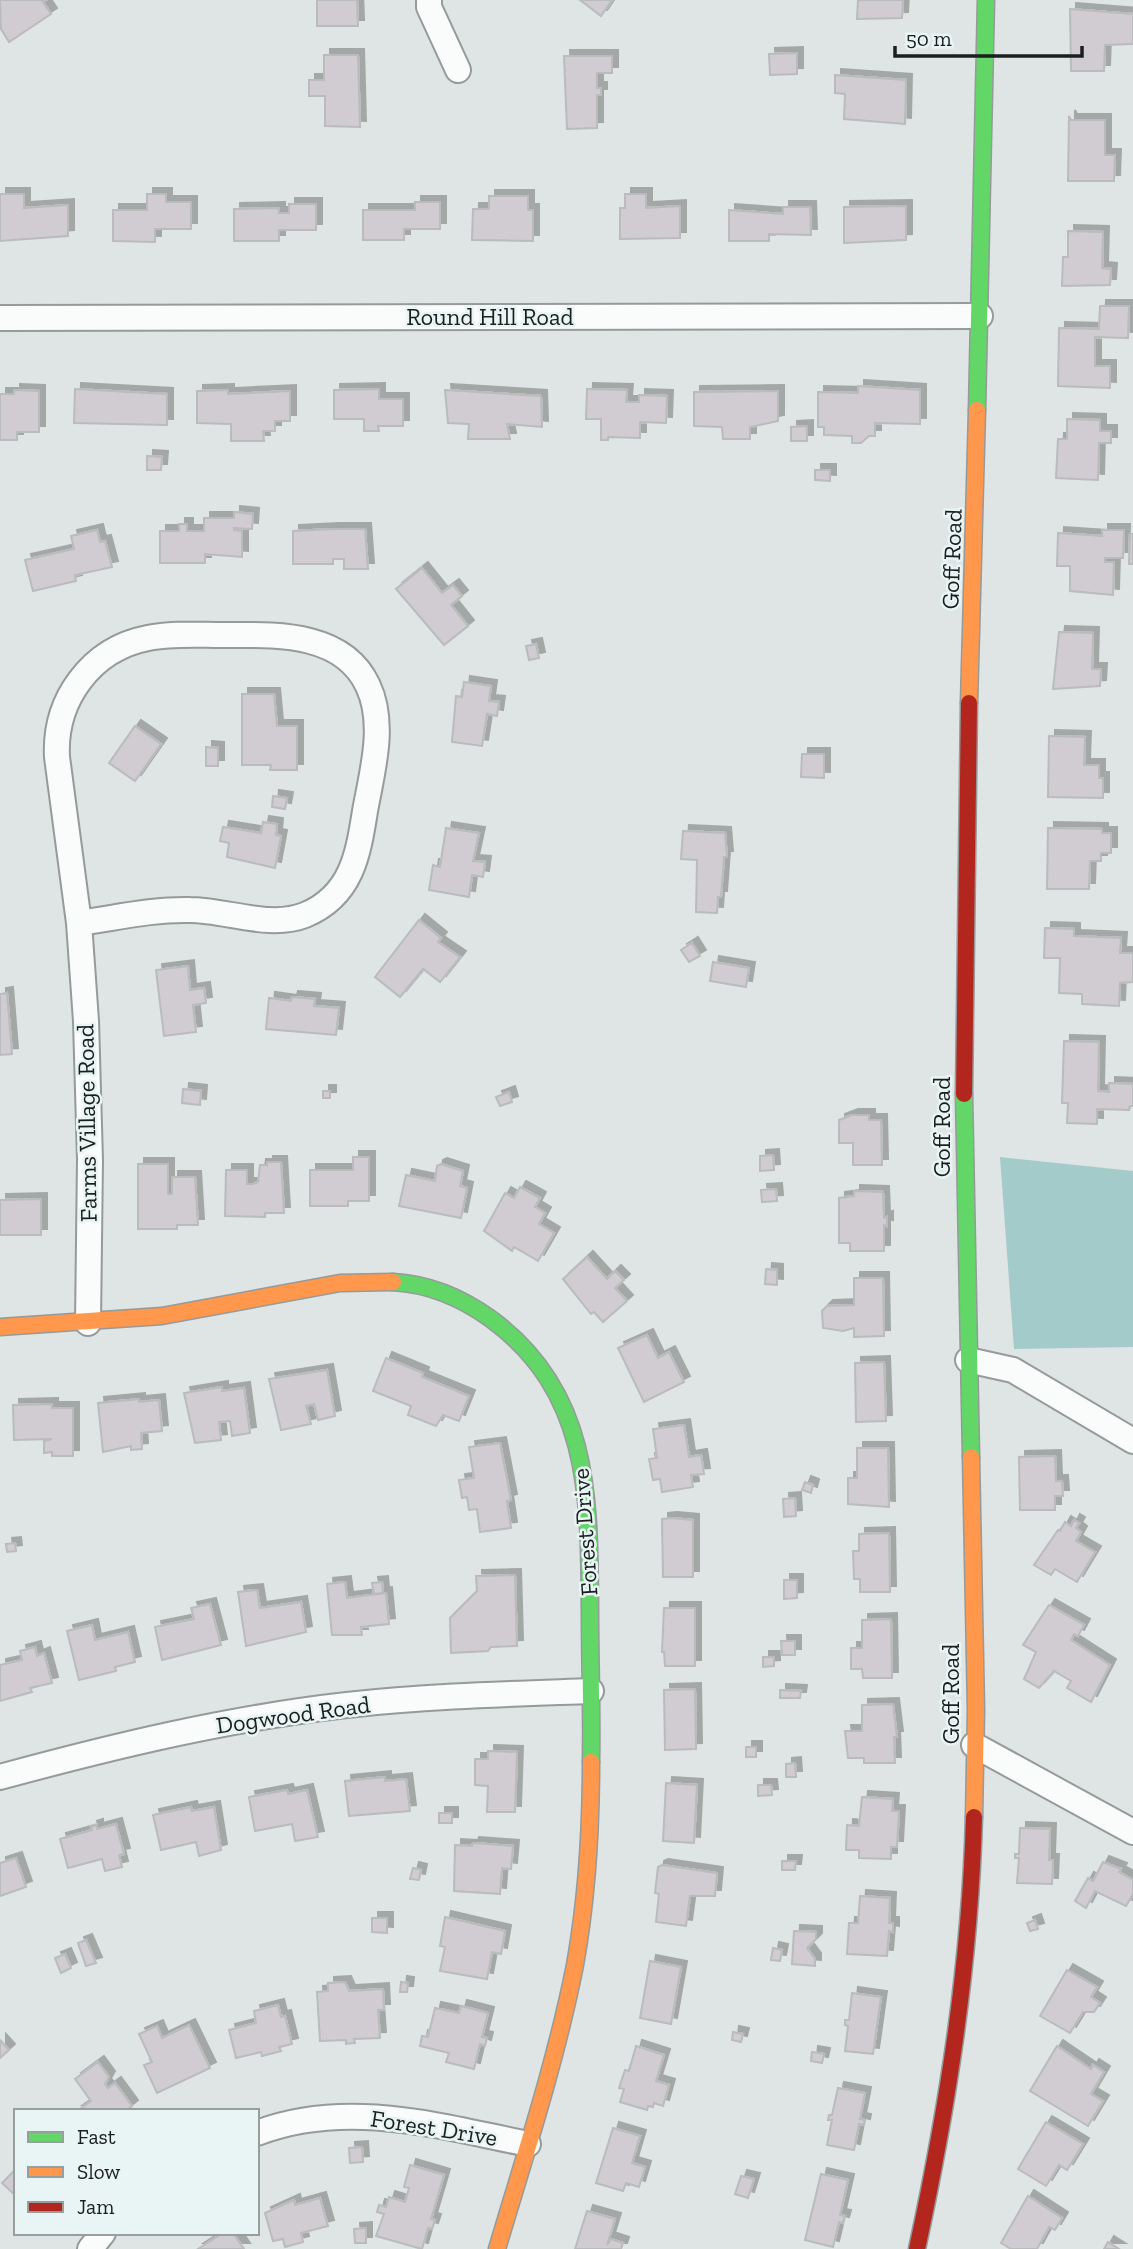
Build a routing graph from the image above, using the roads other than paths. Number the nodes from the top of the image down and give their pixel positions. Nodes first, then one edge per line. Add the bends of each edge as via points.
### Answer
1 (429, 0) edge
2 (986, 0) edge
3 (458, 70) dead end
4 (980, 316) junction
5 (0, 318) edge
6 (79, 923) junction
7 (88, 1323) junction
8 (0, 1327) edge
9 (968, 1360) junction
10 (1133, 1441) edge
11 (591, 1691) junction
12 (974, 1745) junction
13 (0, 1777) edge
14 (1133, 1832) edge
15 (259, 2133) edge
16 (528, 2144) junction
17 (101, 2235) edge
18 (90, 2249) edge
19 (497, 2249) edge
20 (917, 2249) edge

1 - 3 street
2 - 4 street, Goff Road
4 - 5 street, Round Hill Road
4 - 9 street, Goff Road via 964,1020
6 - 6 street, Farms Village Road via 57,737 66,702 91,666 140,640 191,635 300,639 334,649 353,663 372,696 375,743 357,858 336,895 309,913 287,919 182,910
6 - 7 street, Farms Village Road via 89,1091
7 - 8 street, Forest Drive
7 - 11 street, Forest Drive via 187,1313 378,1281 434,1290 484,1314 515,1341 555,1392 577,1443 588,1513
9 - 10 street via 1013,1370
9 - 12 street, Goff Road
11 - 13 street, Dogwood Road via 426,1698 315,1709 179,1732
11 - 16 street, Forest Drive via 591,1812 582,1919 562,2020
12 - 14 street
12 - 20 street, Goff Road via 970,1905 960,2011 939,2156
15 - 16 street, Forest Drive via 319,2118 374,2117
16 - 19 street, Forest Drive
17 - 18 street

